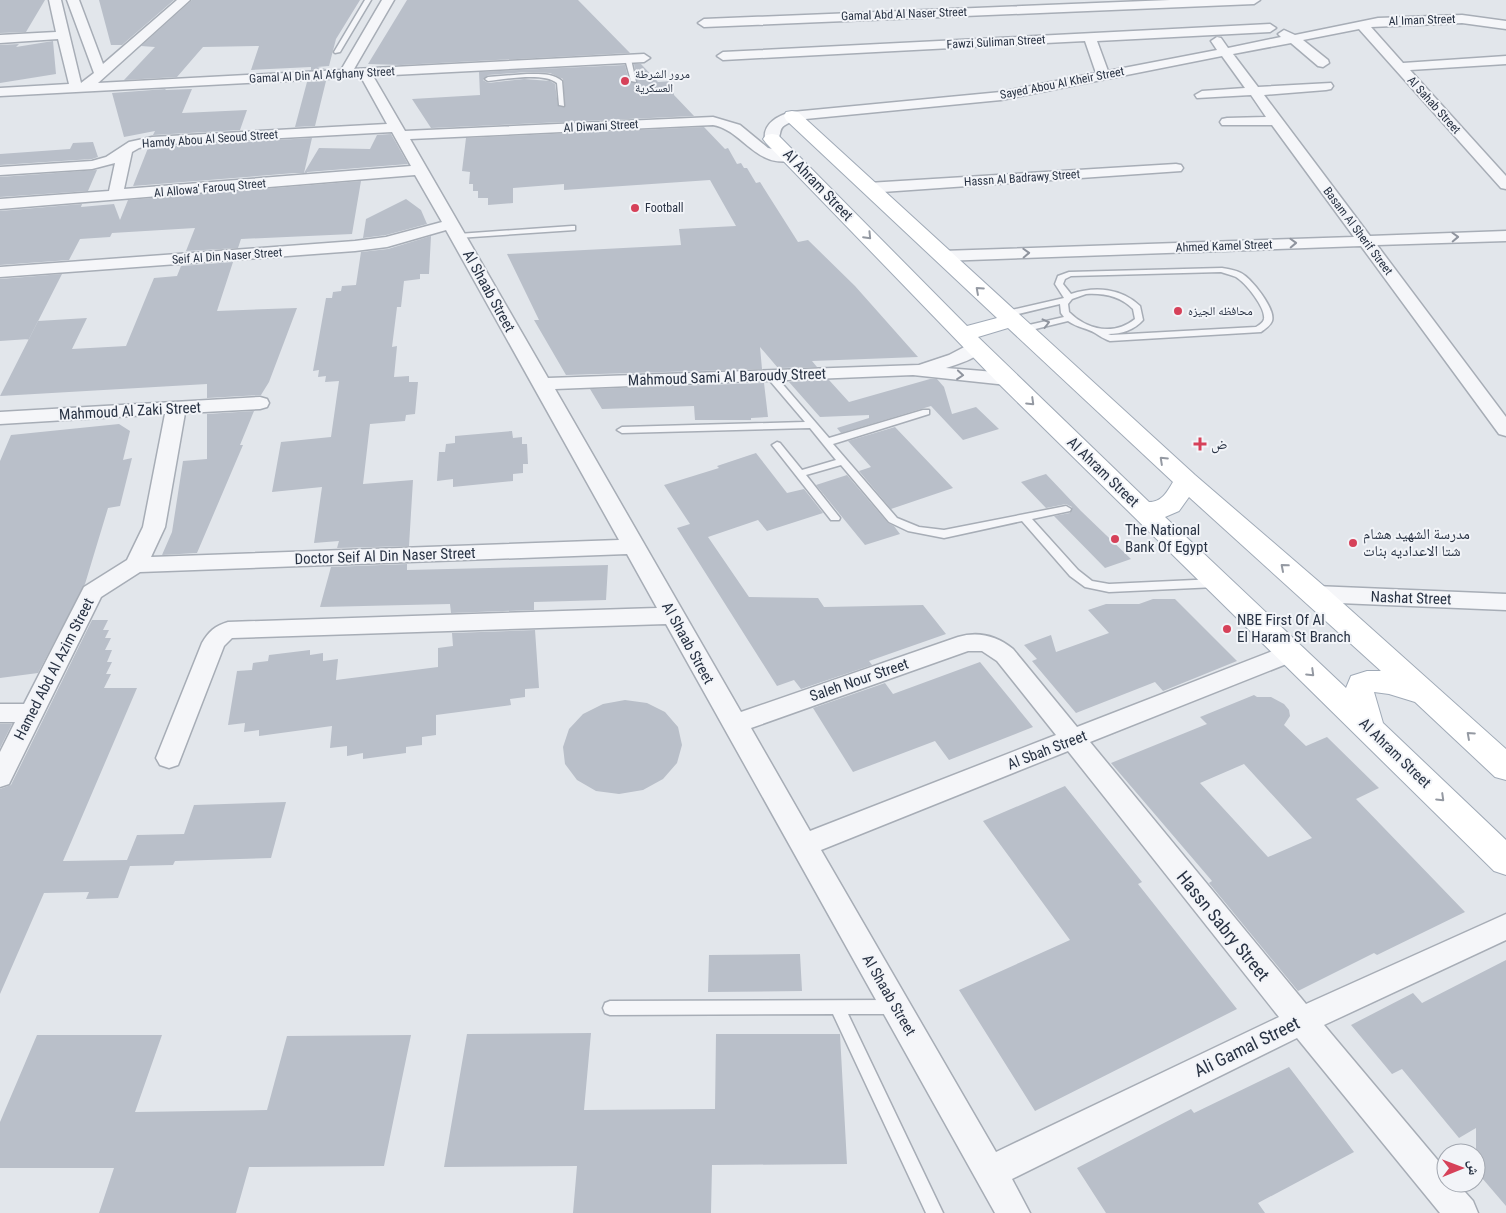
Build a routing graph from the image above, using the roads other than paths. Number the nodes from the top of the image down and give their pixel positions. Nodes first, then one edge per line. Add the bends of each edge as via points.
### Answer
1 (55, 0) edge
2 (73, 0) edge
3 (184, 0) edge
4 (368, 0) edge
5 (388, 0) edge
6 (1254, 0) edge
7 (1213, 1) edge
8 (1483, 21) junction
9 (704, 22) dead end
10 (1362, 25) junction
11 (1506, 25) edge
12 (1270, 28) junction
13 (1210, 31) junction
14 (1506, 34) edge
15 (63, 35) junction
16 (1090, 38) junction
17 (1293, 38) junction
18 (0, 39) edge
19 (337, 52) dead end
20 (1225, 52) junction
21 (723, 56) dead end
22 (644, 58) dead end
23 (628, 59) junction
24 (1506, 60) edge
25 (1323, 63) dead end
26 (1399, 67) junction
27 (536, 70) junction
28 (100, 72) junction
29 (355, 73) junction
30 (1102, 75) junction
31 (488, 79) dead end
32 (634, 81) dead end
33 (1326, 86) dead end
34 (80, 88) junction
35 (1254, 91) junction
36 (0, 92) edge
37 (1202, 94) dead end
38 (562, 106) dead end
39 (792, 116) junction
40 (1277, 121) junction
41 (1227, 122) dead end
42 (399, 132) junction
43 (772, 139) joint
44 (126, 149) junction
45 (790, 157) junction
46 (1176, 168) dead end
47 (420, 170) junction
48 (0, 171) edge
49 (1506, 185) edge
50 (868, 188) junction
51 (115, 196) junction
52 (0, 204) edge
53 (572, 228) dead end
54 (455, 230) junction
55 (1506, 236) edge
56 (1365, 241) junction
57 (942, 256) junction
58 (0, 272) edge
59 (1068, 299) junction
60 (1069, 318) junction
61 (1014, 321) junction
62 (1097, 330) junction
63 (970, 341) junction
64 (913, 370) junction
65 (770, 375) junction
66 (1007, 379) junction
67 (542, 384) junction
68 (260, 403) dead end
69 (176, 408) junction
70 (926, 412) dead end
71 (1, 421) edge
72 (1504, 423) edge
73 (813, 425) junction
74 (622, 430) dead end
75 (828, 442) junction
76 (776, 445) dead end
77 (843, 461) junction
78 (800, 474) junction
79 (1186, 481) junction
80 (1066, 509) dead end
81 (1142, 509) junction
82 (835, 518) dead end
83 (1025, 518) junction
84 (634, 547) junction
85 (136, 565) junction
86 (1218, 583) junction
87 (1315, 594) junction
88 (1506, 602) edge
89 (673, 616) junction
90 (984, 643) joint
91 (1291, 653) junction
92 (1424, 694) junction
93 (0, 713) edge
94 (31, 713) junction
95 (734, 724) junction
96 (1370, 729) junction
97 (1072, 740) junction
98 (169, 758) dead end
99 (1500, 758) edge
100 (0, 777) edge
101 (803, 845) junction
102 (1506, 861) edge
103 (1506, 926) edge
104 (837, 1007) junction
105 (896, 1007) junction
106 (610, 1008) dead end
107 (1300, 1021) junction
108 (990, 1172) junction
109 (935, 1213) edge
110 (1013, 1213) edge
111 (1461, 1213) edge

1 - 15 street
2 - 28 street
3 - 28 street
4 - 19 lane
5 - 29 street
6 - 7 street, Gamal Abd Al Naser Street
7 - 9 street, Gamal Abd Al Naser Street
7 - 12 street
8 - 10 street, Al Iman Street via 1395,20
8 - 11 street, Al Iman Street
8 - 14 street
10 - 17 street, Sayed Abou Al Kheir Street
10 - 26 street, Al Sahab Street
12 - 13 street, Fawzi Suliman Street
12 - 17 street
13 - 16 street, Fawzi Suliman Street
13 - 20 street, Basam Al Sherif Street
15 - 18 street
15 - 34 street
16 - 21 street, Fawzi Suliman Street
16 - 30 street
17 - 20 street, Sayed Abou Al Kheir Street
17 - 25 street
20 - 30 street, Sayed Abou Al Kheir Street
20 - 35 street, Basam Al Sherif Street
22 - 23 street, Gamal Al Din Al Afghany Street
23 - 27 street, Gamal Al Din Al Afghany Street
23 - 32 lane
24 - 26 street
26 - 49 street, Al Sahab Street
27 - 29 street, Gamal Al Din Al Afghany Street
27 - 31 lane
27 - 38 lane via 560,80
28 - 34 street
29 - 34 street, Gamal Al Din Al Afghany Street
29 - 42 street, Al Shaab Street
30 - 39 street, Sayed Abou Al Kheir Street via 1001,96
33 - 35 street
34 - 36 street, Gamal Al Din Al Afghany Street
35 - 37 street
35 - 40 street, Basam Al Sherif Street
39 - 43 street, Sayed Abou Al Kheir Street via 773,127
39 - 50 main road, Al Ahram Street
40 - 41 street
40 - 56 street, Basam Al Sherif Street
42 - 44 street, Hamdy Abou Al Seoud Street via 152,141
42 - 45 street, Al Diwani Street via 713,121 737,127 763,151
42 - 47 street, Al Shaab Street
43 - 45 main road, Al Ahram Street
44 - 48 street, Hamdy Abou Al Seoud Street via 111,160 92,166
44 - 51 street
45 -> 63 main road, Al Ahram Street
46 - 50 street, Hassn Al Badrawy Street
47 - 51 street, Al Allowa' Farouq Street
47 - 54 street, Al Shaab Street
50 - 57 main road, Al Ahram Street
51 - 52 street, Al Allowa' Farouq Street
53 - 54 lane
54 - 58 street, Seif Al Din Naser Street via 355,246
54 - 67 street, Al Shaab Street
56 -> 55 street, Ahmed Kamel Street
57 -> 56 street, Ahmed Kamel Street
56 - 72 street, Basam Al Sherif Street
61 -> 57 main road, Al Ahram Street
59 - 60 lane via 1064,309
59 - 61 lane
59 - 62 lane via 1085,292 1105,292 1125,298 1137,308 1139,320 1128,328
59 - 62 lane via 1059,284 1061,278 1070,274 1222,270 1247,282 1269,316 1267,324 1258,330 1110,338
61 -> 60 lane
60 - 62 lane via 1080,326
61 - 63 main road
79 -> 61 main road, Al Ahram Street
63 - 64 street, Mahmoud Sami Al Baroudy Street via 942,363
63 - 66 main road, Al Ahram Street
64 - 65 street, Mahmoud Sami Al Baroudy Street
64 -> 66 street, Mahmoud Sami Al Baroudy Street
65 - 67 street, Mahmoud Sami Al Baroudy Street
65 - 73 lane
66 -> 81 main road, Al Ahram Street
67 - 84 street, Al Shaab Street
68 - 69 street, Mahmoud Al Zaki Street
69 - 71 street, Mahmoud Al Zaki Street
69 - 85 street via 154,527
70 - 75 lane
73 - 74 lane
73 - 75 lane
75 - 77 lane
76 - 78 lane
77 - 78 lane
77 - 83 lane via 894,520 917,531 944,534
78 - 82 lane
79 - 81 main road via 1166,509
87 -> 79 main road, Al Ahram Street
80 - 83 lane
81 - 86 main road, Al Ahram Street
83 - 86 lane via 1074,573 1089,584 1109,588
84 - 85 street, Doctor Seif Al Din Naser Street
84 - 89 street, Al Shaab Street
85 - 94 street, Hamed Abd Al Azim Street via 92,592
86 - 91 main road, Al Ahram Street
87 - 88 street, Nashat Street
87 - 92 main road, Al Ahram Street
89 - 95 street, Al Shaab Street
89 - 98 street via 228,630 214,642
90 - 95 street, Saleh Nour Street via 966,643
90 - 97 street, Hassn Sabry Street via 996,647 1004,655
91 -> 96 main road, Al Ahram Street
91 - 97 street, Al Sbah Street
92 - 96 main road via 1379,681 1361,684 1359,693
99 -> 92 main road, Al Ahram Street
93 - 94 street
94 - 100 street, Hamed Abd Al Azim Street
95 - 101 street, Al Shaab Street
96 -> 102 main road, Al Ahram Street
97 - 101 street, Al Sbah Street
97 - 107 street, Hassn Sabry Street
101 - 105 street, Al Shaab Street
103 - 107 street, Ali Gamal Street
104 - 105 lane
104 - 106 lane
104 - 109 lane
105 - 108 street, Al Shaab Street
107 - 108 street, Ali Gamal Street
107 - 111 street, Hassn Sabry Street
108 - 110 street, Al Shaab Street

